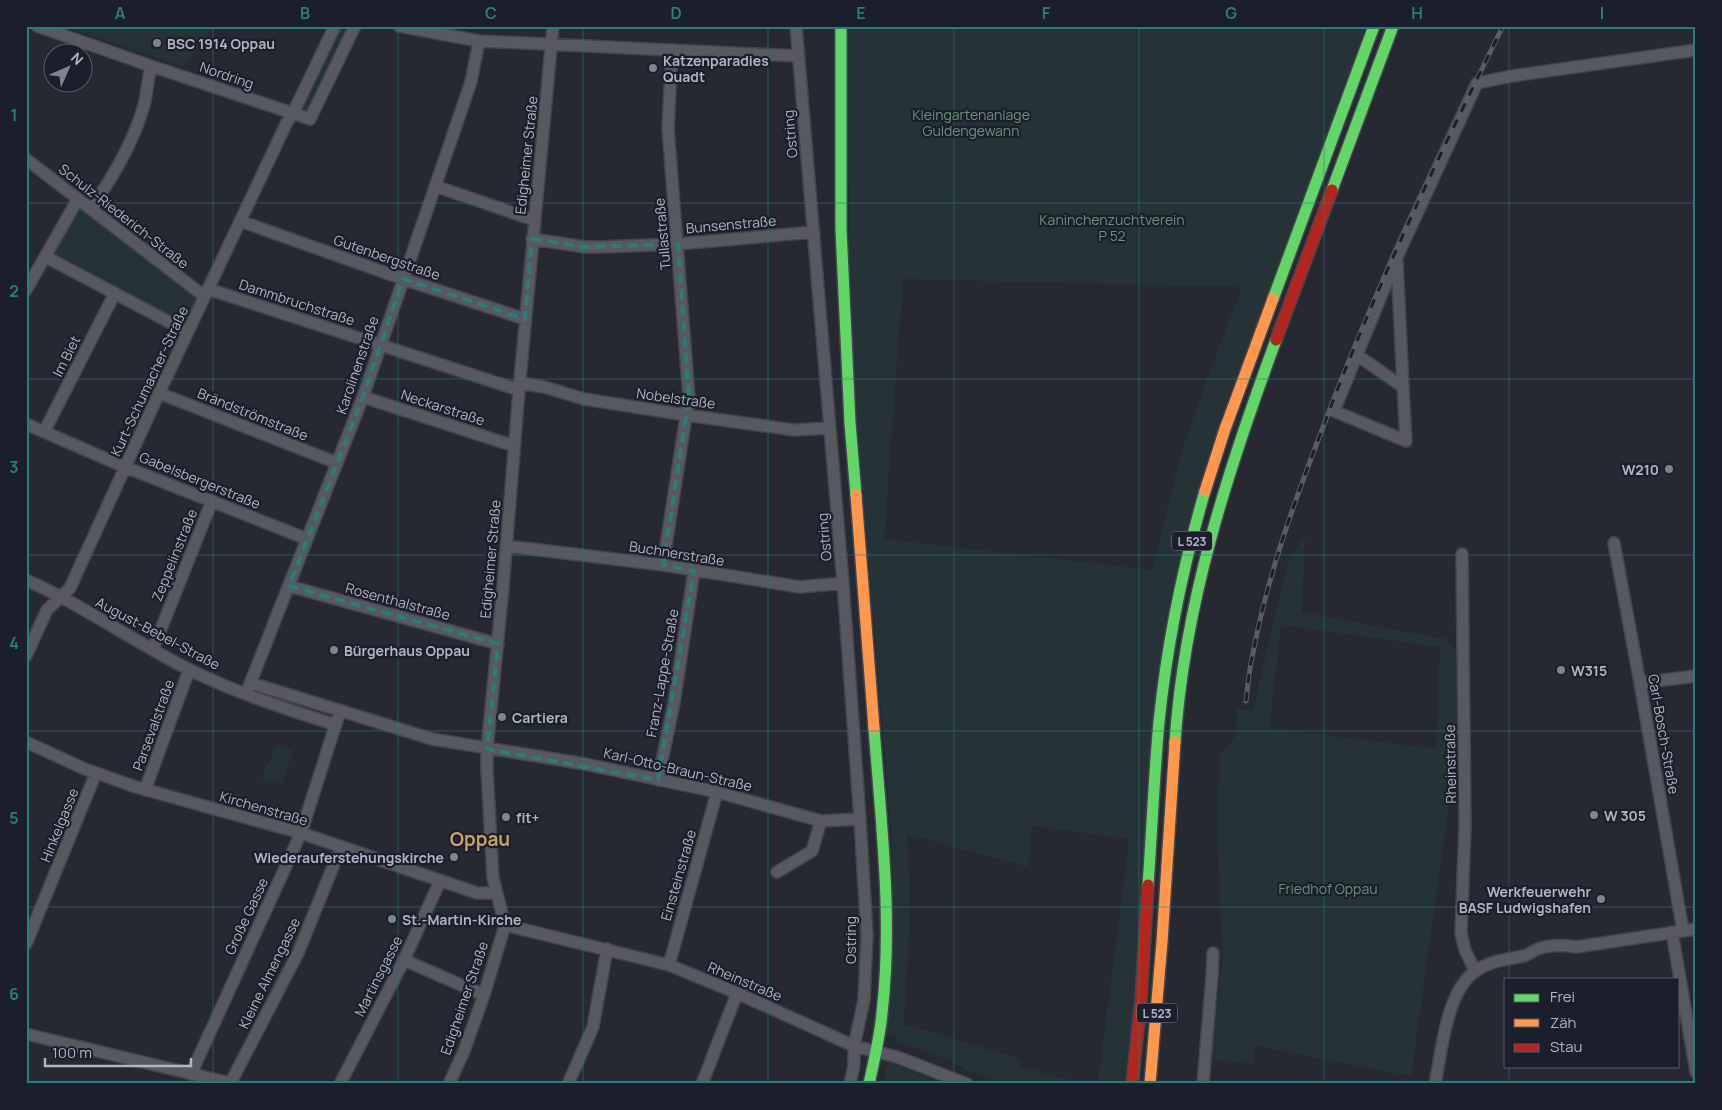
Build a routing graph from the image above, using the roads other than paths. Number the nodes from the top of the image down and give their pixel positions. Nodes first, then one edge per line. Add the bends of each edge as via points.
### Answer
1 (37, 26) edge
2 (335, 26) edge
3 (355, 26) edge
4 (399, 26) edge
5 (553, 26) edge
6 (796, 26) edge
7 (841, 26) edge
8 (1374, 26) edge
9 (1393, 26) edge
10 (479, 40) junction
11 (552, 45) junction
12 (672, 50) junction
13 (1696, 50) edge
14 (798, 56) junction
15 (151, 66) junction
16 (293, 113) junction
17 (26, 159) edge
18 (435, 186) junction
19 (78, 199) junction
20 (91, 209) junction
21 (534, 220) junction
22 (240, 221) junction
23 (814, 232) junction
24 (532, 239) junction
25 (678, 244) junction
26 (46, 256) junction
27 (1396, 257) junction
28 (403, 279) junction
29 (26, 290) edge
30 (115, 293) junction
31 (206, 293) junction
32 (525, 319) junction
33 (188, 332) junction
34 (381, 344) junction
35 (1357, 355) junction
36 (519, 386) junction
37 (1403, 386) junction
38 (159, 393) junction
39 (363, 397) junction
40 (686, 415) junction
41 (26, 424) edge
42 (830, 428) junction
43 (44, 432) junction
44 (514, 446) junction
45 (337, 463) junction
46 (125, 467) junction
47 (212, 501) junction
48 (307, 539) junction
49 (1614, 543) dead end
50 (506, 546) junction
51 (1462, 554) dead end
52 (663, 565) junction
53 (694, 571) junction
54 (26, 580) edge
55 (843, 583) junction
56 (289, 586) junction
57 (61, 597) junction
58 (498, 644) junction
59 (153, 649) junction
60 (26, 656) edge
61 (189, 670) junction
62 (1696, 676) edge
63 (251, 683) junction
64 (1640, 683) junction
65 (246, 694) junction
66 (340, 711) junction
67 (336, 725) junction
68 (26, 742) edge
69 (487, 749) junction
70 (96, 773) junction
71 (658, 780) junction
72 (145, 790) junction
73 (717, 792) junction
74 (860, 819) junction
75 (821, 820) junction
76 (301, 833) junction
77 (341, 846) junction
78 (777, 872) dead end
79 (440, 881) junction
80 (496, 894) junction
81 (505, 925) junction
82 (1696, 928) edge
83 (1677, 931) junction
84 (26, 944) edge
85 (607, 950) junction
86 (1213, 952) dead end
87 (404, 960) junction
88 (669, 965) junction
89 (1475, 971) junction
90 (737, 992) junction
91 (484, 995) junction
92 (26, 1034) edge
93 (854, 1046) junction
94 (876, 1052) junction
95 (1696, 1072) edge
96 (188, 1073) junction
97 (233, 1083) edge
98 (181, 1084) edge
99 (340, 1084) edge
100 (449, 1084) edge
101 (568, 1084) edge
102 (702, 1084) edge
103 (850, 1084) edge
104 (869, 1084) edge
105 (967, 1084) edge
106 (1132, 1084) edge
107 (1150, 1084) edge
108 (1203, 1084) edge
109 (1435, 1084) edge

1 - 15 street, Nordring
2 - 16 street, Kurt-Schumacher-Straße
3 - 16 street via 310,119
4 - 10 street
5 - 11 street, Edigheimer Straße
6 - 14 street, Ostring
7 - 94 main road via 842,229 850,423 886,882 885,985
8 - 106 main road, L 523 via 1225,429 1204,492 1185,567 1159,722 1141,1000
9 - 107 main road, L 523 via 1264,372 1222,495 1202,570 1176,723
10 - 11 street
10 - 18 street, Karolinenstraße via 471,82
11 - 12 street
11 - 21 street, Edigheimer Straße
12 - 14 street
12 - 25 street, Tullastraße via 668,128
13 - 27 street via 1477,83
14 - 23 street, Ostring
15 - 16 street, Nordring
15 - 20 street via 144,104 132,140 116,172
16 - 22 street, Kurt-Schumacher-Straße
17 - 19 street, Schulz-Riederich-Straße
18 - 21 street
18 - 28 street, Karolinenstraße
19 - 20 street, Schulz-Riederich-Straße
19 - 26 street
20 - 31 street, Schulz-Riederich-Straße
21 - 24 street, Edigheimer Straße
22 - 28 street, Gutenbergstraße
22 - 31 street, Kurt-Schumacher-Straße
23 - 25 street, Bunsenstraße
23 - 42 street, Ostring
24 - 25 street, Bunsenstraße via 585,247
24 - 32 street, Edigheimer Straße
25 - 40 street, Tullastraße via 689,382
26 - 29 street
26 - 30 street
27 - 35 street
27 - 37 street
28 - 32 street, Gutenbergstraße
28 - 34 street, Karolinenstraße
30 - 33 street
30 - 43 street, Im Biet
31 - 33 street, Kurt-Schumacher-Straße
31 - 34 street, Dammbruchstraße
32 - 36 street, Edigheimer Straße
33 - 38 street, Kurt-Schumacher-Straße
34 - 36 street, Dammbruchstraße
34 - 39 street, Karolinenstraße
35 - 37 street
35 - 37 street via 1334,411 1406,441
36 - 40 street, Nobelstraße via 544,387 584,400
36 - 44 street, Edigheimer Straße
38 - 45 street, Brändströmstraße
38 - 46 street, Kurt-Schumacher-Straße
39 - 44 street, Neckarstraße
39 - 45 street, Karolinenstraße
40 - 42 street, Nobelstraße via 794,430
40 - 52 street, Tullastraße
41 - 43 street, Gabelsbergerstraße
42 - 55 street, Ostring
43 - 46 street, Gabelsbergerstraße
44 - 50 street, Edigheimer Straße
45 - 48 street, Karolinenstraße
46 - 47 street, Gabelsbergerstraße
46 - 57 street, Kurt-Schumacher-Straße via 70,588
47 - 48 street, Gabelsbergerstraße
47 - 59 street, Zeppelinstraße
48 - 56 street, Karolinenstraße
49 - 64 street, Carl-Bosch-Straße
50 - 52 street, Buchnerstraße
50 - 58 street, Edigheimer Straße
51 - 89 street, Rheinstraße via 1465,826 1461,933
52 - 53 street, Buchnerstraße
53 - 55 street, Buchnerstraße via 800,586
53 - 71 street, Franz-Lappe-Straße via 674,703
54 - 57 street, August-Bebel-Straße
55 - 74 street, Ostring
56 - 58 street, Rosenthalstraße
56 - 63 street, Karolinenstraße
57 - 59 street, August-Bebel-Straße
57 - 60 street, Kurt-Schumacher-Straße via 47,610
58 - 69 street, Edigheimer Straße
59 - 61 street, August-Bebel-Straße
61 - 65 street, August-Bebel-Straße
61 - 72 street, Parsevalstraße
62 - 64 street
63 - 65 street, Karolinenstraße
63 - 66 street
64 - 83 street, Carl-Bosch-Straße
65 - 67 street, August-Bebel-Straße
66 - 67 street, Große Gasse
66 - 69 street via 432,739
67 - 76 street, Große Gasse
68 - 70 street, Kirchenstraße
69 - 71 street, Karl-Otto-Braun-Straße via 585,764
69 - 80 street, Edigheimer Straße
70 - 72 street, Kirchenstraße
70 - 84 street, Hinkelgasse
71 - 73 street, Karl-Otto-Braun-Straße
72 - 76 street, Kirchenstraße
73 - 75 street, Karl-Otto-Braun-Straße
73 - 88 street, Einsteinstraße
74 - 75 street, Karl-Otto-Braun-Straße
74 - 93 street, Ostring via 867,936 864,1000
75 - 78 street via 812,851
76 - 77 street, Kirchenstraße
76 - 96 street, Große Gasse
77 - 79 street, Kirchenstraße
77 - 97 street, Kleine Almengasse via 298,953
79 - 80 street, Kirchenstraße via 477,893
79 - 87 street, Martinsgasse
80 - 81 street, Edigheimer Straße
81 - 85 street, Rheinstraße
81 - 91 street, Edigheimer Straße
82 - 83 street
83 - 89 street via 1576,947 1566,952 1530,954 1492,963
83 - 95 street, Carl-Bosch-Straße
85 - 88 street, Rheinstraße
85 - 101 street via 593,1027
86 - 108 street
87 - 91 street
87 - 99 street, Martinsgasse
88 - 90 street, Rheinstraße
89 - 109 street via 1456,994 1450,1008
90 - 93 street, Rheinstraße
90 - 102 street
91 - 100 street, Edigheimer Straße
92 - 96 street
93 - 94 street, Rheinstraße
93 - 103 street, Ostring
94 - 104 main road
94 - 105 street, Rheinstraße
96 - 97 street
96 - 98 street, Große Gasse

